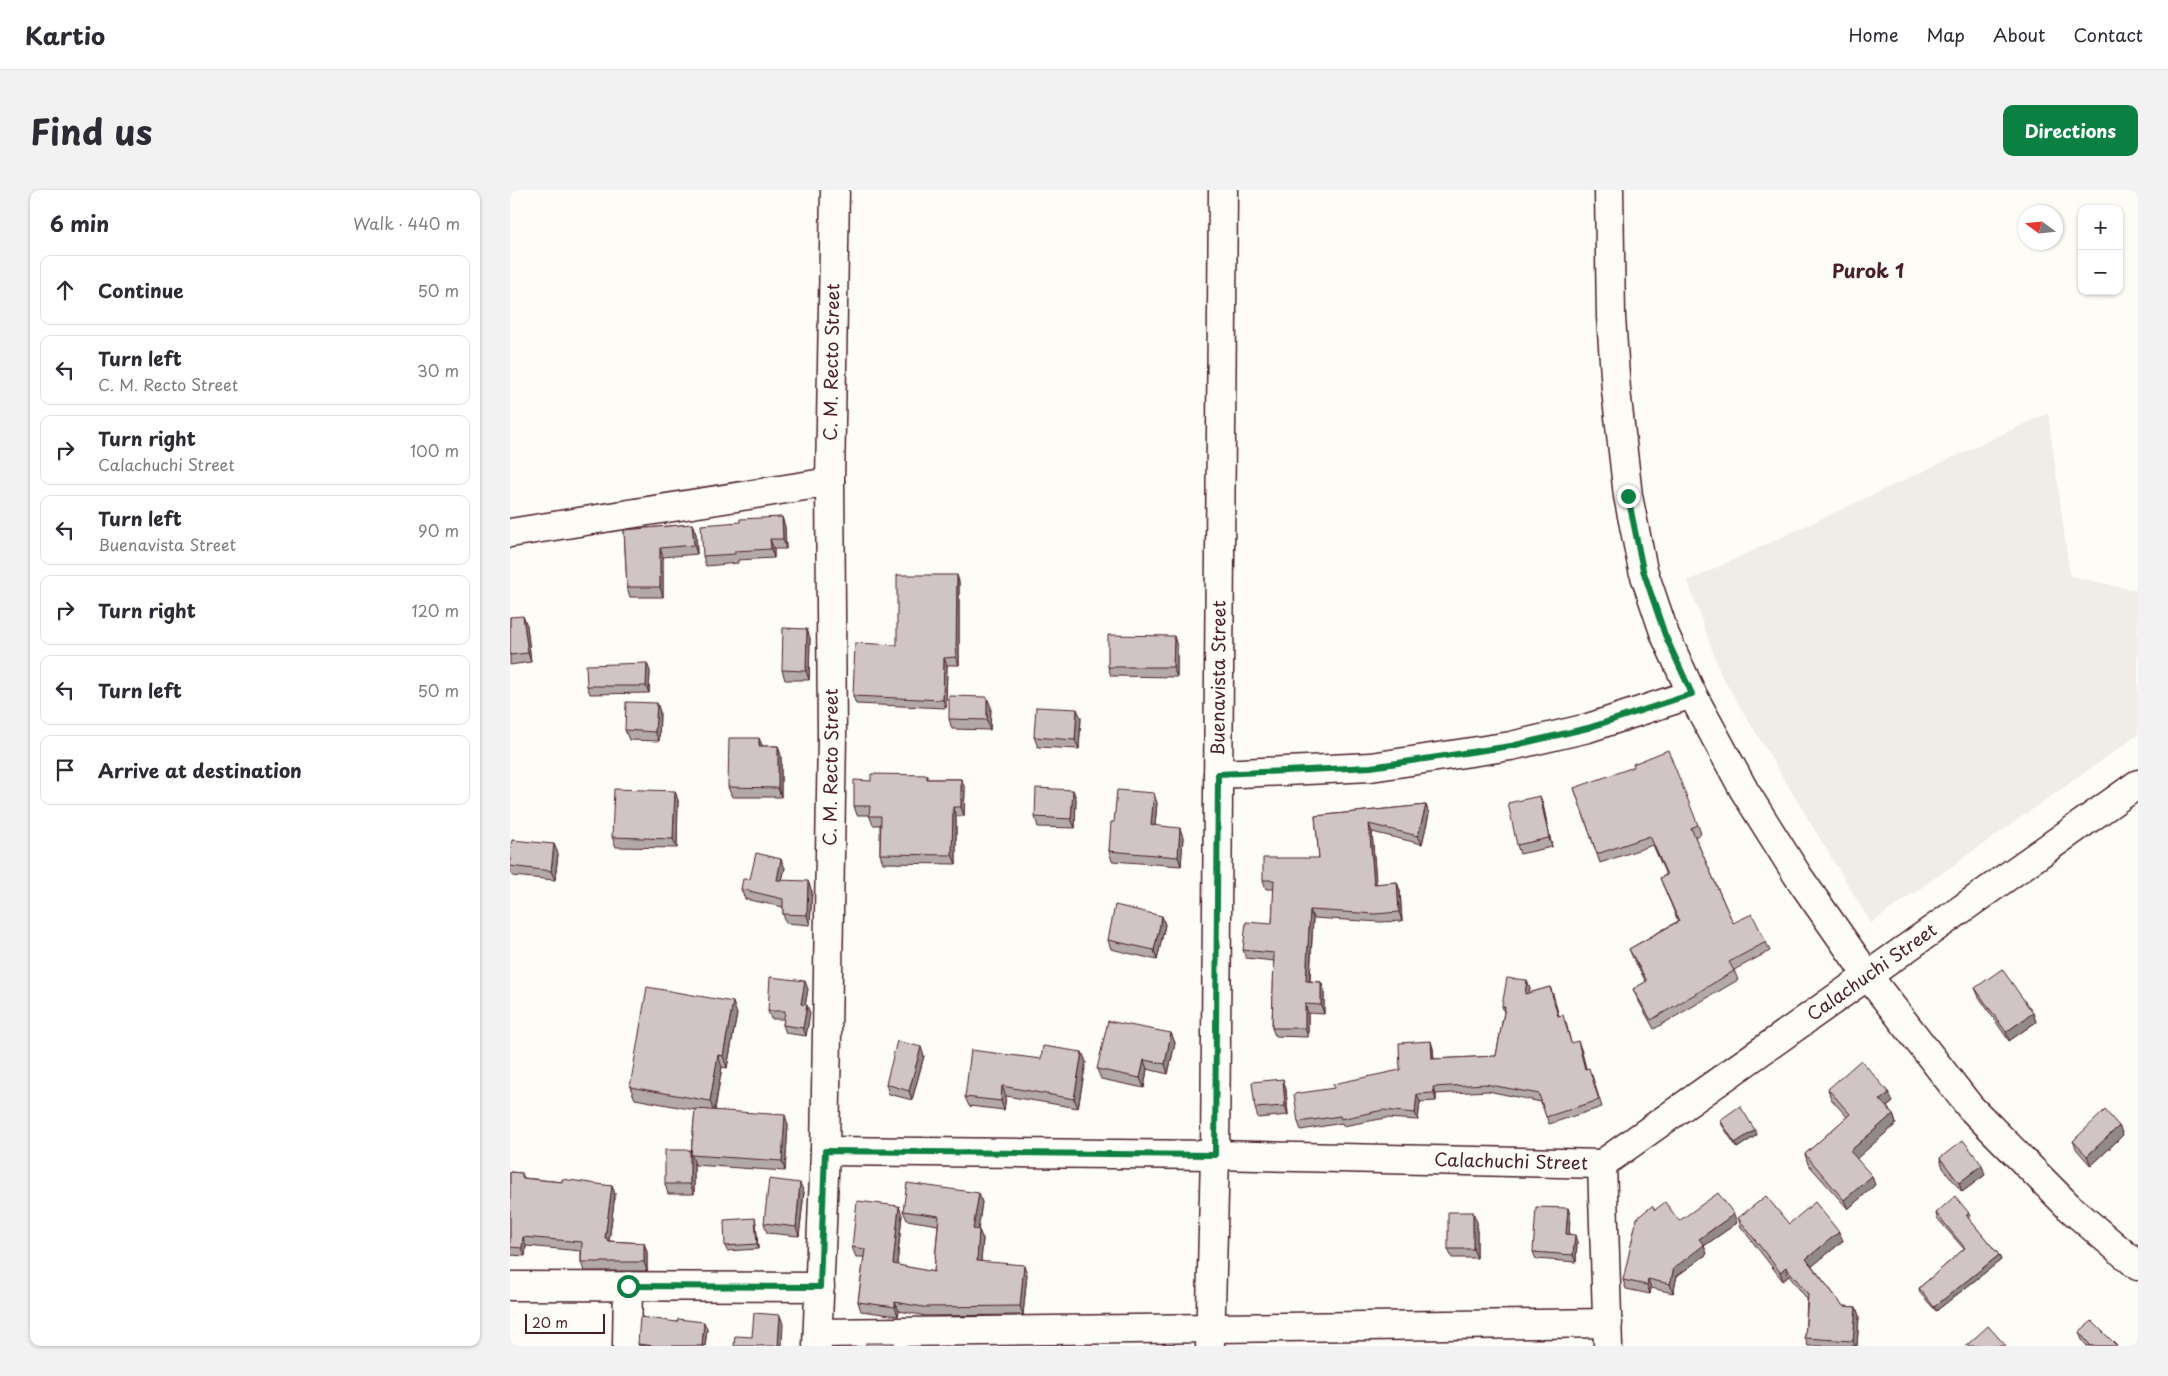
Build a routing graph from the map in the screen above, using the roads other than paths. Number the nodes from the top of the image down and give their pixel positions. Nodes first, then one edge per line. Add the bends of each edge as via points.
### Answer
1 (835, 190) edge
2 (1223, 190) edge
3 (1609, 190) edge
4 (830, 482) junction
5 (510, 533) edge
6 (1692, 694) junction
7 (1218, 774) junction
8 (2138, 784) edge
9 (1868, 976) junction
10 (825, 1151) junction
11 (1215, 1155) junction
12 (1602, 1164) junction
13 (2138, 1266) edge
14 (510, 1286) edge
15 (628, 1286) junction
16 (820, 1287) junction
17 (1608, 1335) edge
18 (1211, 1337) edge
19 (818, 1340) edge
20 (627, 1346) edge

1 - 4 street, C. M. Recto Street
2 - 7 street, Buenavista Street
3 - 6 street via 1613,344 1628,496 1643,570 1665,635
4 - 5 street
4 - 10 street, C. M. Recto Street via 832,735
6 - 7 street via 1588,728 1511,746 1371,767
6 - 9 street via 1744,790
7 - 11 street, Buenavista Street
8 - 9 street, Calachuchi Street
9 - 12 street, Calachuchi Street
9 - 13 street via 1970,1107 2069,1207
10 - 11 street, Calachuchi Street
10 - 16 street, C. M. Recto Street
11 - 12 street, Calachuchi Street
11 - 18 street, Buenavista Street
12 - 17 street
14 - 15 street
15 - 16 street
15 - 20 street
16 - 19 street, C. M. Recto Street
17 - 18 street
18 - 19 street

